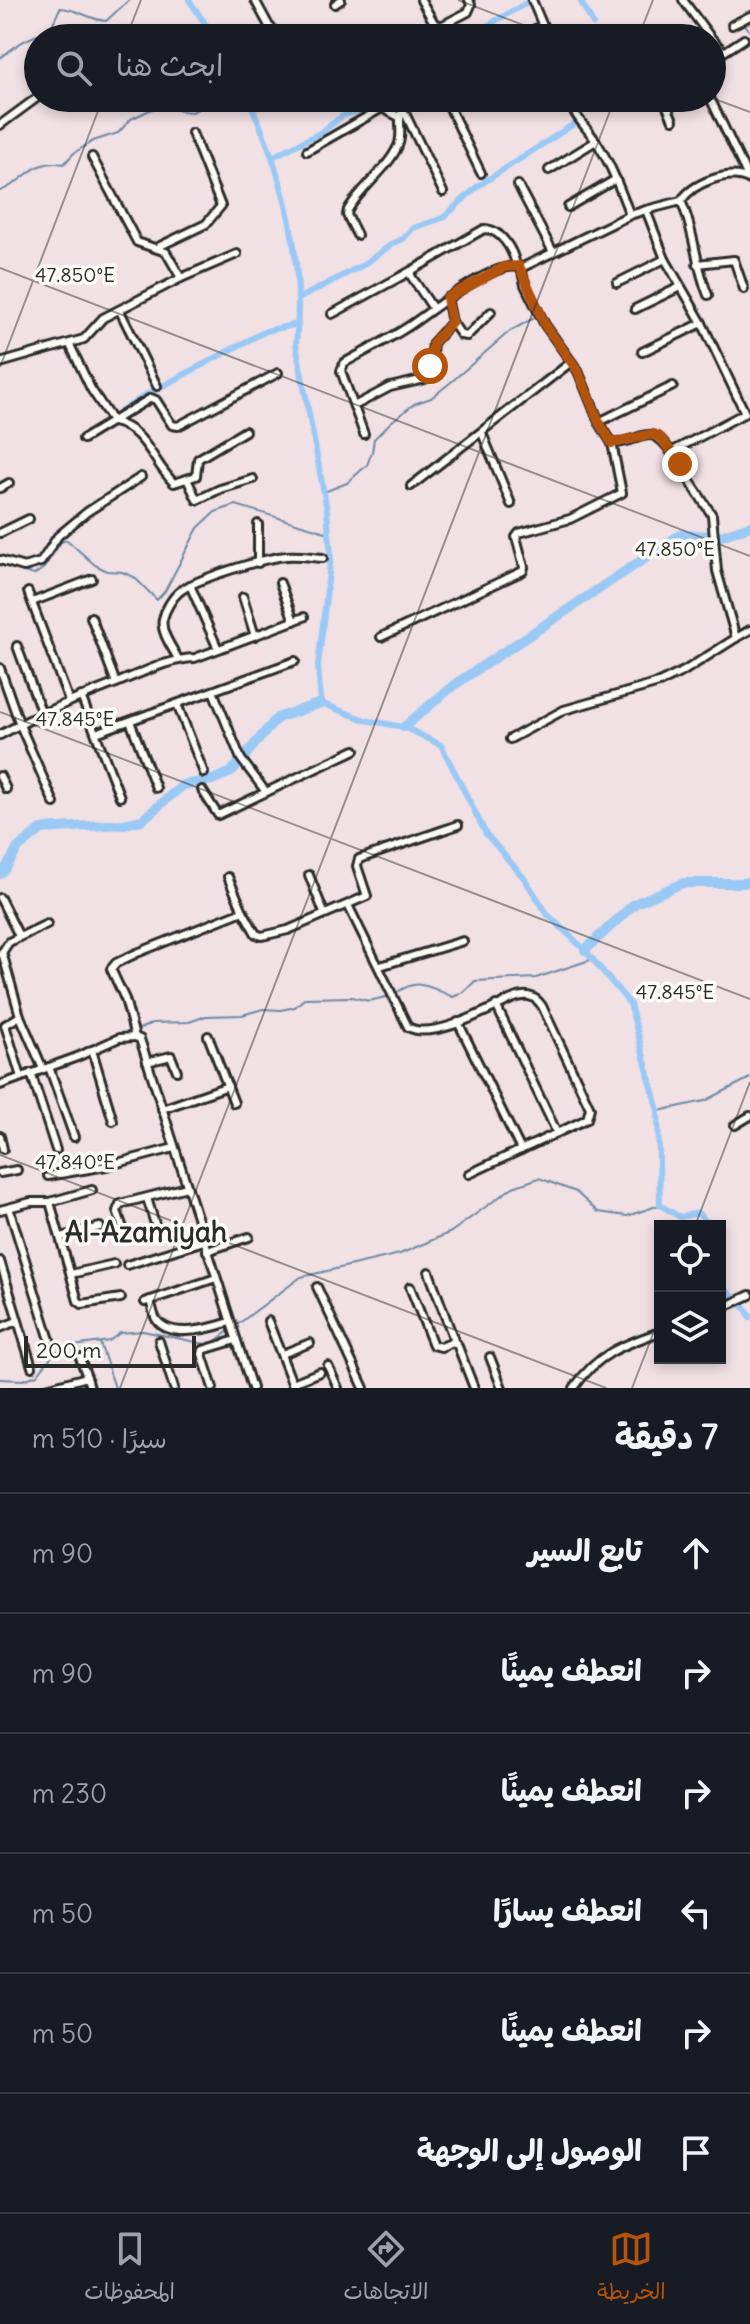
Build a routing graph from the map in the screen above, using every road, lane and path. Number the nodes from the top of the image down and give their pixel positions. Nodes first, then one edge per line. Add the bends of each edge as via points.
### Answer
1 (255, 0) edge
2 (421, 0) edge
3 (469, 0) edge
4 (532, 0) edge
5 (683, 0) edge
6 (750, 16) edge
7 (268, 24) edge
8 (436, 24) edge
9 (445, 24) edge
10 (543, 24) edge
11 (700, 24) edge
12 (732, 25) dead end
13 (744, 39) dead end
14 (726, 51) edge
15 (24, 107) edge
16 (375, 112) edge
17 (390, 112) edge
18 (402, 112) edge
19 (404, 112) edge
20 (452, 112) edge
21 (574, 112) edge
22 (669, 112) edge
23 (717, 112) edge
24 (399, 117) junction
25 (673, 120) dead end
26 (0, 125) edge
27 (192, 133) dead end
28 (596, 141) junction
29 (307, 151) dead end
30 (92, 157) dead end
31 (549, 170) dead end
32 (481, 173) dead end
33 (616, 179) junction
34 (750, 180) edge
35 (518, 185) dead end
36 (443, 192) dead end
37 (681, 201) junction
38 (568, 207) dead end
39 (646, 210) junction
40 (630, 215) junction
41 (357, 235) dead end
42 (156, 248) junction
43 (553, 252) junction
44 (237, 254) dead end
45 (665, 259) junction
46 (697, 264) junction
47 (518, 267) junction
48 (411, 271) junction
49 (181, 278) junction
50 (617, 283) dead end
51 (680, 287) junction
52 (744, 289) dead end
53 (708, 295) dead end
54 (447, 298) junction
55 (432, 307) junction
56 (635, 309) dead end
57 (120, 311) junction
58 (491, 312) dead end
59 (332, 314) dead end
60 (452, 322) junction
61 (702, 323) junction
62 (70, 345) junction
63 (642, 352) dead end
64 (0, 363) edge
65 (570, 363) junction
66 (278, 373) dead end
67 (157, 386) dead end
68 (673, 386) dead end
69 (354, 406) junction
70 (113, 422) junction
71 (599, 422) junction
72 (245, 431) dead end
73 (482, 433) junction
74 (364, 434) dead end
75 (83, 439) dead end
76 (612, 443) junction
77 (671, 452) junction
78 (141, 477) dead end
79 (187, 479) junction
80 (253, 479) dead end
81 (9, 483) dead end
82 (411, 486) dead end
83 (0, 488) edge
84 (511, 504) dead end
85 (29, 519) dead end
86 (258, 524) dead end
87 (0, 533) edge
88 (323, 558) dead end
89 (0, 560) edge
90 (258, 563) junction
91 (92, 579) dead end
92 (280, 583) dead end
93 (190, 585) junction
94 (28, 592) dead end
95 (243, 597) dead end
96 (32, 602) junction
97 (91, 617) dead end
98 (304, 617) dead end
99 (294, 621) junction
100 (750, 630) edge
101 (255, 636) junction
102 (381, 637) dead end
103 (736, 638) junction
104 (17, 646) dead end
105 (218, 649) junction
106 (178, 659) junction
107 (295, 661) dead end
108 (0, 668) edge
109 (116, 683) junction
110 (213, 691) junction
111 (81, 696) junction
112 (69, 701) junction
113 (177, 704) junction
114 (42, 714) junction
115 (0, 721) edge
116 (130, 721) junction
117 (20, 725) junction
118 (3, 733) edge
119 (96, 733) junction
120 (510, 739) dead end
121 (355, 750) dead end
122 (204, 773) dead end
123 (0, 776) edge
124 (156, 788) dead end
125 (6, 789) dead end
126 (202, 790) dead end
127 (266, 792) junction
128 (120, 797) dead end
129 (54, 803) dead end
130 (458, 825) dead end
131 (309, 875) dead end
132 (228, 877) dead end
133 (0, 898) edge
134 (348, 905) junction
135 (243, 911) junction
136 (324, 913) junction
137 (47, 924) dead end
138 (19, 936) junction
139 (463, 941) dead end
140 (2, 951) edge
141 (380, 966) junction
142 (496, 1005) junction
143 (20, 1016) junction
144 (458, 1022) junction
145 (208, 1036) dead end
146 (135, 1037) junction
147 (92, 1050) junction
148 (147, 1062) junction
149 (46, 1068) junction
150 (177, 1071) dead end
151 (31, 1073) junction
152 (21, 1077) junction
153 (1, 1083) edge
154 (228, 1086) junction
155 (234, 1103) dead end
156 (162, 1109) junction
157 (750, 1116) edge
158 (113, 1121) dead end
159 (735, 1125) dead end
160 (557, 1133) junction
161 (0, 1136) edge
162 (74, 1137) dead end
163 (174, 1148) junction
164 (3, 1149) dead end
165 (56, 1150) dead end
166 (521, 1150) junction
167 (17, 1170) dead end
168 (0, 1173) edge
169 (469, 1174) dead end
170 (48, 1176) dead end
171 (187, 1187) junction
172 (92, 1190) dead end
173 (147, 1198) junction
174 (50, 1202) junction
175 (9, 1208) junction
176 (0, 1210) edge
177 (100, 1227) dead end
178 (125, 1234) dead end
179 (158, 1234) dead end
180 (61, 1237) junction
181 (249, 1237) dead end
182 (204, 1241) junction
183 (207, 1251) junction
184 (0, 1261) edge
185 (114, 1264) dead end
186 (127, 1265) dead end
187 (429, 1272) dead end
188 (71, 1274) junction
189 (216, 1278) junction
190 (317, 1287) dead end
191 (410, 1287) dead end
192 (750, 1295) edge
193 (121, 1298) dead end
194 (726, 1306) edge
195 (17, 1321) junction
196 (268, 1321) dead end
197 (230, 1322) junction
198 (0, 1328) edge
199 (654, 1334) edge
200 (235, 1338) junction
201 (50, 1340) dead end
202 (159, 1341) dead end
203 (310, 1343) dead end
204 (455, 1343) junction
205 (282, 1354) junction
206 (490, 1357) dead end
207 (80, 1358) dead end
208 (328, 1366) dead end
209 (32, 1367) dead end
210 (320, 1372) dead end
211 (87, 1377) junction
212 (293, 1385) edge
213 (46, 1388) edge
214 (90, 1388) edge
215 (174, 1388) edge
216 (213, 1388) edge
217 (252, 1388) edge
218 (338, 1388) edge
219 (364, 1388) edge
220 (474, 1388) edge
221 (502, 1388) edge
222 (574, 1388) edge

1 - 7 street
2 - 8 street
3 - 9 street via 468,12
4 - 10 street
5 - 11 street
6 - 12 street
13 - 14 street
15 - 26 street
16 - 29 street
17 - 24 street
18 - 24 street
19 - 36 street
20 - 32 street
21 - 28 street
22 - 25 street
23 - 34 street
24 - 41 street via 399,143 348,210
27 - 42 street via 221,206 206,224
28 - 31 street
28 - 33 street
30 - 42 street via 137,242
33 - 38 street
33 - 40 street
34 - 37 street via 734,174 700,185
35 - 43 street
37 - 39 street
37 - 46 street via 695,239
39 - 40 street
39 - 45 street
40 - 43 street
42 - 49 street via 166,252
43 - 47 street
44 - 49 street
45 - 50 street
45 - 51 street
46 - 52 street via 734,260
46 - 53 street
47 - 48 street via 499,235 484,229
47 - 54 street via 504,267
47 - 65 street
48 - 55 street
48 - 59 street
49 - 57 street
51 - 56 street
51 - 61 street
54 - 55 street
54 - 60 street
55 - 69 street via 341,366
57 - 62 street
57 - 67 street
58 - 60 street via 467,336
60 - 69 street via 433,343 425,379 390,387
61 - 63 street
61 - 77 street via 745,413
62 - 64 street
62 - 70 street
65 - 71 street
65 - 73 street
66 - 70 street via 178,426 154,398
68 - 71 street
69 - 74 street
70 - 75 street
70 - 79 street via 128,426 147,443 172,481
71 - 76 street
72 - 79 street via 198,459 198,474
73 - 82 street
73 - 84 street
76 - 77 street via 653,434
76 - 102 street via 622,493 570,519 519,533 523,571
77 - 103 street via 712,515 713,545
78 - 89 street via 58,536 41,562 24,567
79 - 80 street via 197,500
81 - 83 street
85 - 87 street
86 - 90 street
88 - 90 street via 284,556
90 - 93 street
91 - 96 street
92 - 99 street
93 - 105 street
93 - 106 street via 178,593 162,621
94 - 96 street
95 - 101 street
96 - 112 street
97 - 109 street
98 - 99 street
99 - 101 street
100 - 103 street
101 - 105 street
103 - 120 street via 659,683 564,710
104 - 114 street
105 - 106 street
106 - 109 street
107 - 110 street
108 - 117 street
109 - 111 street
110 - 113 street
110 - 127 street via 241,759
111 - 112 street
111 - 119 street
112 - 114 street
113 - 116 street
113 - 122 street
114 - 117 street
115 - 118 street
116 - 119 street
116 - 124 street
117 - 118 street
117 - 129 street
119 - 128 street
121 - 127 street
123 - 125 street
126 - 127 street via 218,815
130 - 134 street via 359,859 367,896
131 - 136 street
132 - 135 street
133 - 138 street
134 - 136 street
134 - 141 street
135 - 136 street via 262,936
135 - 146 street via 116,963 111,969
137 - 138 street
138 - 140 street
139 - 141 street
140 - 143 street
141 - 144 street via 405,1024 413,1030
142 - 144 street
142 - 160 street
142 - 160 street via 522,995 542,1006 590,1108 587,1119
143 - 149 street
143 - 152 street via 5,1025
144 - 166 street
145 - 154 street
146 - 147 street
146 - 148 street
147 - 149 street
147 - 158 street
148 - 150 street via 171,1056
148 - 156 street
149 - 151 street
149 - 162 street
151 - 152 street
151 - 165 street
152 - 153 street
154 - 155 street
154 - 156 street
156 - 163 street
157 - 159 street
160 - 166 street
161 - 164 street
163 - 170 street
163 - 171 street
166 - 169 street
167 - 168 street
171 - 173 street
171 - 182 street
172 - 174 street
173 - 178 street via 117,1208
173 - 179 street
174 - 175 street
174 - 180 street
175 - 176 street
175 - 201 street
177 - 180 street
180 - 188 street
181 - 183 street
182 - 183 street
182 - 186 street
183 - 189 street
184 - 195 street
185 - 188 street
187 - 204 street
188 - 193 street via 80,1303
189 - 197 street
189 - 197 street via 147,1301 156,1319 174,1328 195,1331
190 - 219 street
191 - 204 street via 433,1345
192 - 194 street
195 - 198 street
195 - 209 street
196 - 205 street
197 - 200 street
199 - 222 street via 599,1358
200 - 216 street via 203,1350
200 - 217 street
202 - 215 street
203 - 205 street
204 - 220 street
205 - 212 street
206 - 221 street
207 - 211 street
208 - 218 street
210 - 212 street
211 - 213 street
211 - 214 street

